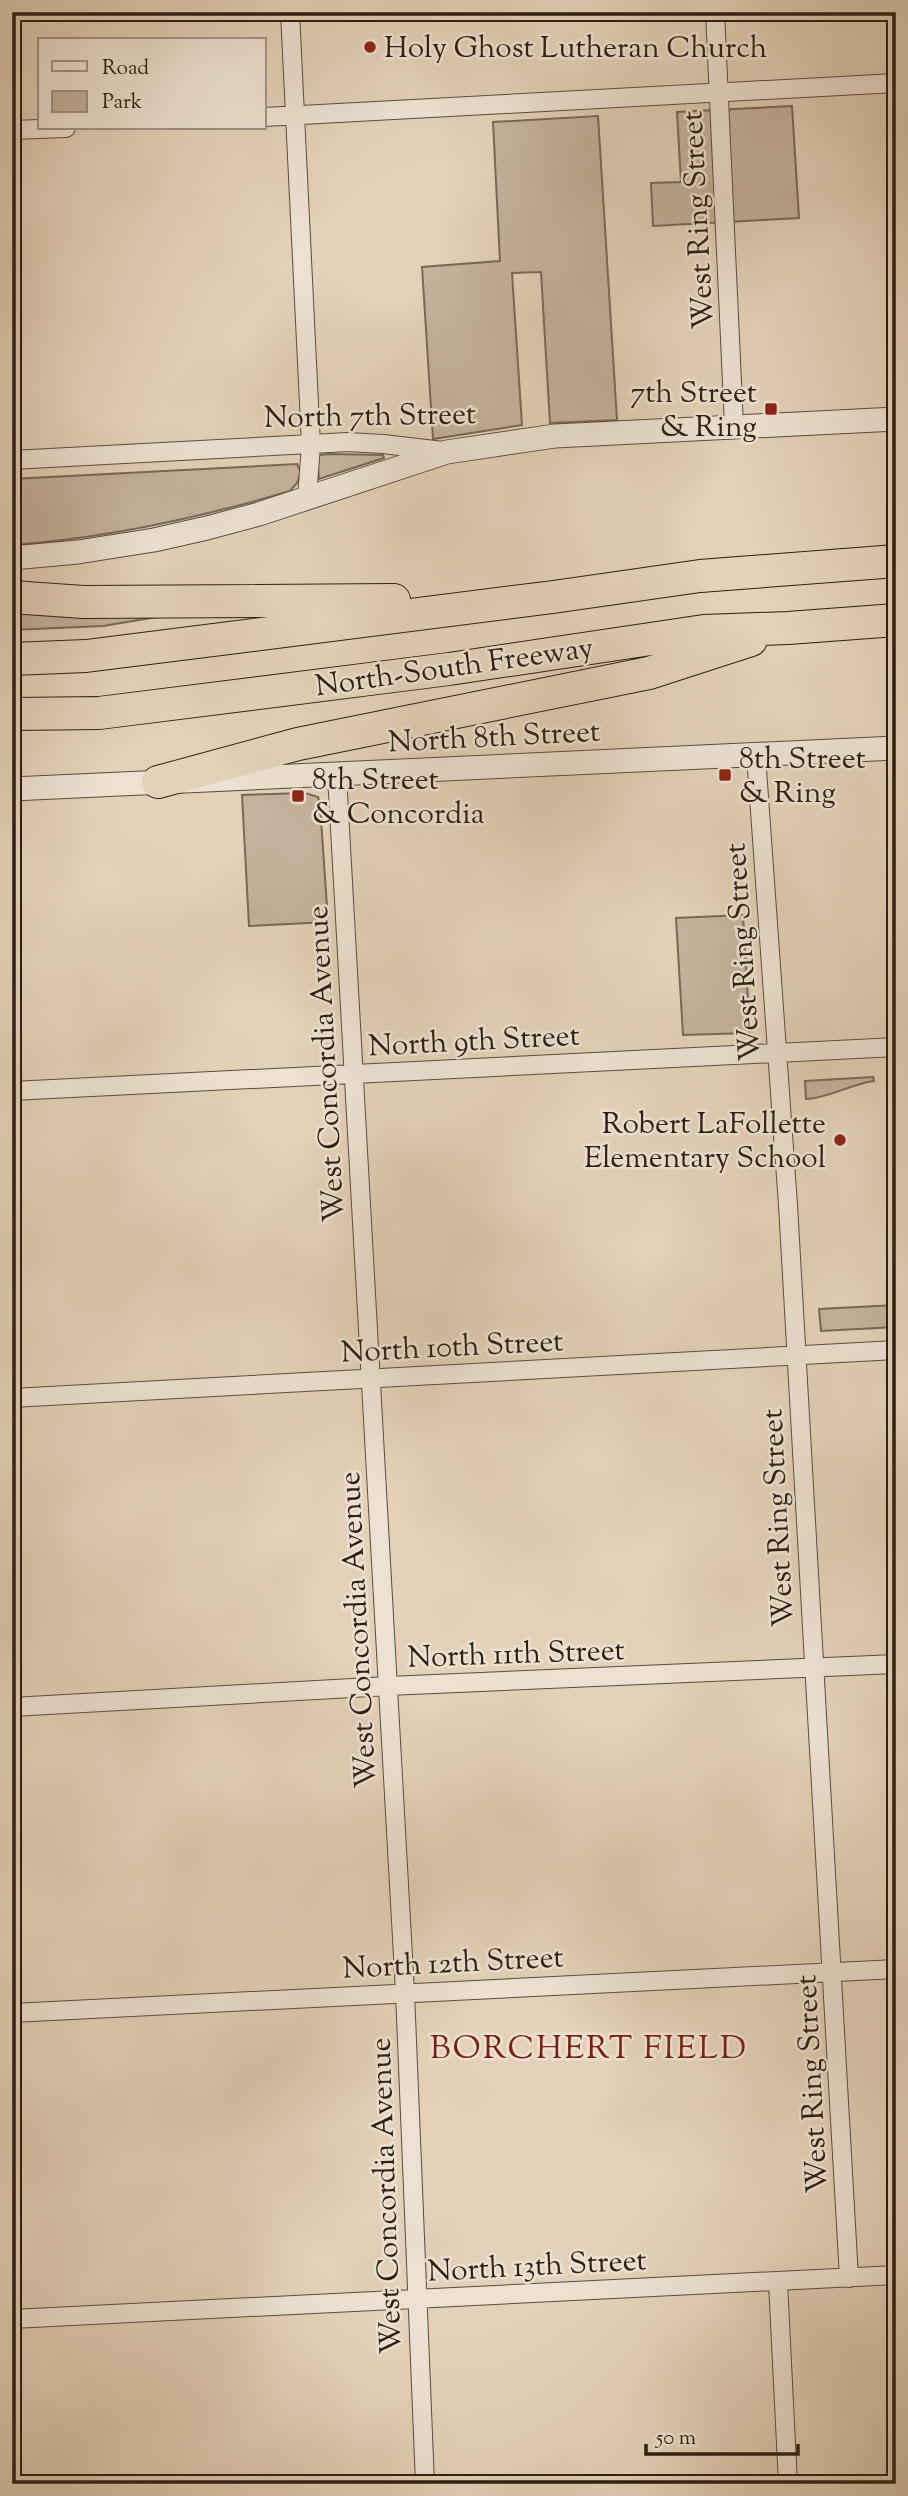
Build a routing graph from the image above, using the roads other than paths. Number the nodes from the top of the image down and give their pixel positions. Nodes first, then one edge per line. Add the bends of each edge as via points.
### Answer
1 (290, 12) edge
2 (715, 12) edge
3 (896, 83) edge
4 (720, 93) junction
5 (296, 116) junction
6 (266, 117) edge
7 (38, 129) edge
8 (12, 130) edge
9 (896, 419) edge
10 (734, 426) junction
11 (311, 444) junction
12 (447, 452) junction
13 (12, 460) edge
14 (307, 498) junction
15 (12, 558) edge
16 (896, 561) edge
17 (12, 597) edge
18 (553, 597) junction
19 (896, 620) edge
20 (788, 628) junction
21 (12, 659) edge
22 (12, 714) edge
23 (896, 748) edge
24 (756, 755) junction
25 (337, 775) junction
26 (158, 782) junction
27 (12, 789) edge
28 (896, 1047) edge
29 (778, 1053) junction
30 (353, 1073) junction
31 (12, 1091) edge
32 (896, 1350) edge
33 (795, 1355) junction
34 (371, 1378) junction
35 (12, 1398) edge
36 (896, 1664) edge
37 (814, 1668) junction
38 (388, 1686) junction
39 (12, 1707) edge
40 (896, 1969) edge
41 (832, 1972) junction
42 (405, 1992) junction
43 (12, 2012) edge
44 (896, 2275) edge
45 (849, 2278) junction
46 (778, 2282) junction
47 (418, 2299) junction
48 (12, 2319) edge
49 (425, 2484) edge
50 (788, 2484) edge

1 - 5 street
2 - 4 street, West Ring Street
3 - 4 street
4 - 5 street
4 - 10 street, West Ring Street
5 - 6 street
5 - 11 street
7 - 8 street
9 - 10 street, North 7th Street
10 - 12 street, North 7th Street via 555,436
11 - 12 street, North 7th Street via 383,444
11 - 13 street, North 7th Street
11 - 14 street
12 - 14 street
14 - 15 street via 155,540
16 - 18 highway, North-South Freeway via 700,576
17 - 18 highway via 97,602
18 - 21 highway, North-South Freeway via 86,656
19 - 20 highway, North-South Freeway
20 - 22 highway, North-South Freeway via 704,631 99,713
20 - 26 highway via 649,673 298,744
23 - 24 street, North 8th Street
24 - 25 street, North 8th Street
24 - 29 street, West Ring Street
25 - 26 street, North 8th Street
25 - 30 street, West Concordia Avenue
26 - 27 street, North 8th Street
28 - 29 street, North 9th Street
29 - 30 street, North 9th Street
29 - 33 street, West Ring Street
30 - 31 street, North 9th Street
30 - 34 street, West Concordia Avenue
32 - 33 street, North 10th Street
33 - 34 street, North 10th Street
33 - 37 street, West Ring Street
34 - 35 street, North 10th Street
34 - 38 street, West Concordia Avenue
36 - 37 street, North 11th Street
37 - 38 street, North 11th Street
37 - 41 street, West Ring Street
38 - 39 street, North 11th Street
38 - 42 street, West Concordia Avenue
40 - 41 street, North 12th Street
41 - 42 street, North 12th Street
41 - 45 street, West Ring Street
42 - 43 street, North 12th Street
42 - 47 street, West Concordia Avenue
44 - 45 street, North 13th Street
45 - 46 street, North 13th Street
46 - 47 street, North 13th Street
46 - 50 street
47 - 48 street, North 13th Street
47 - 49 street, West Concordia Avenue

